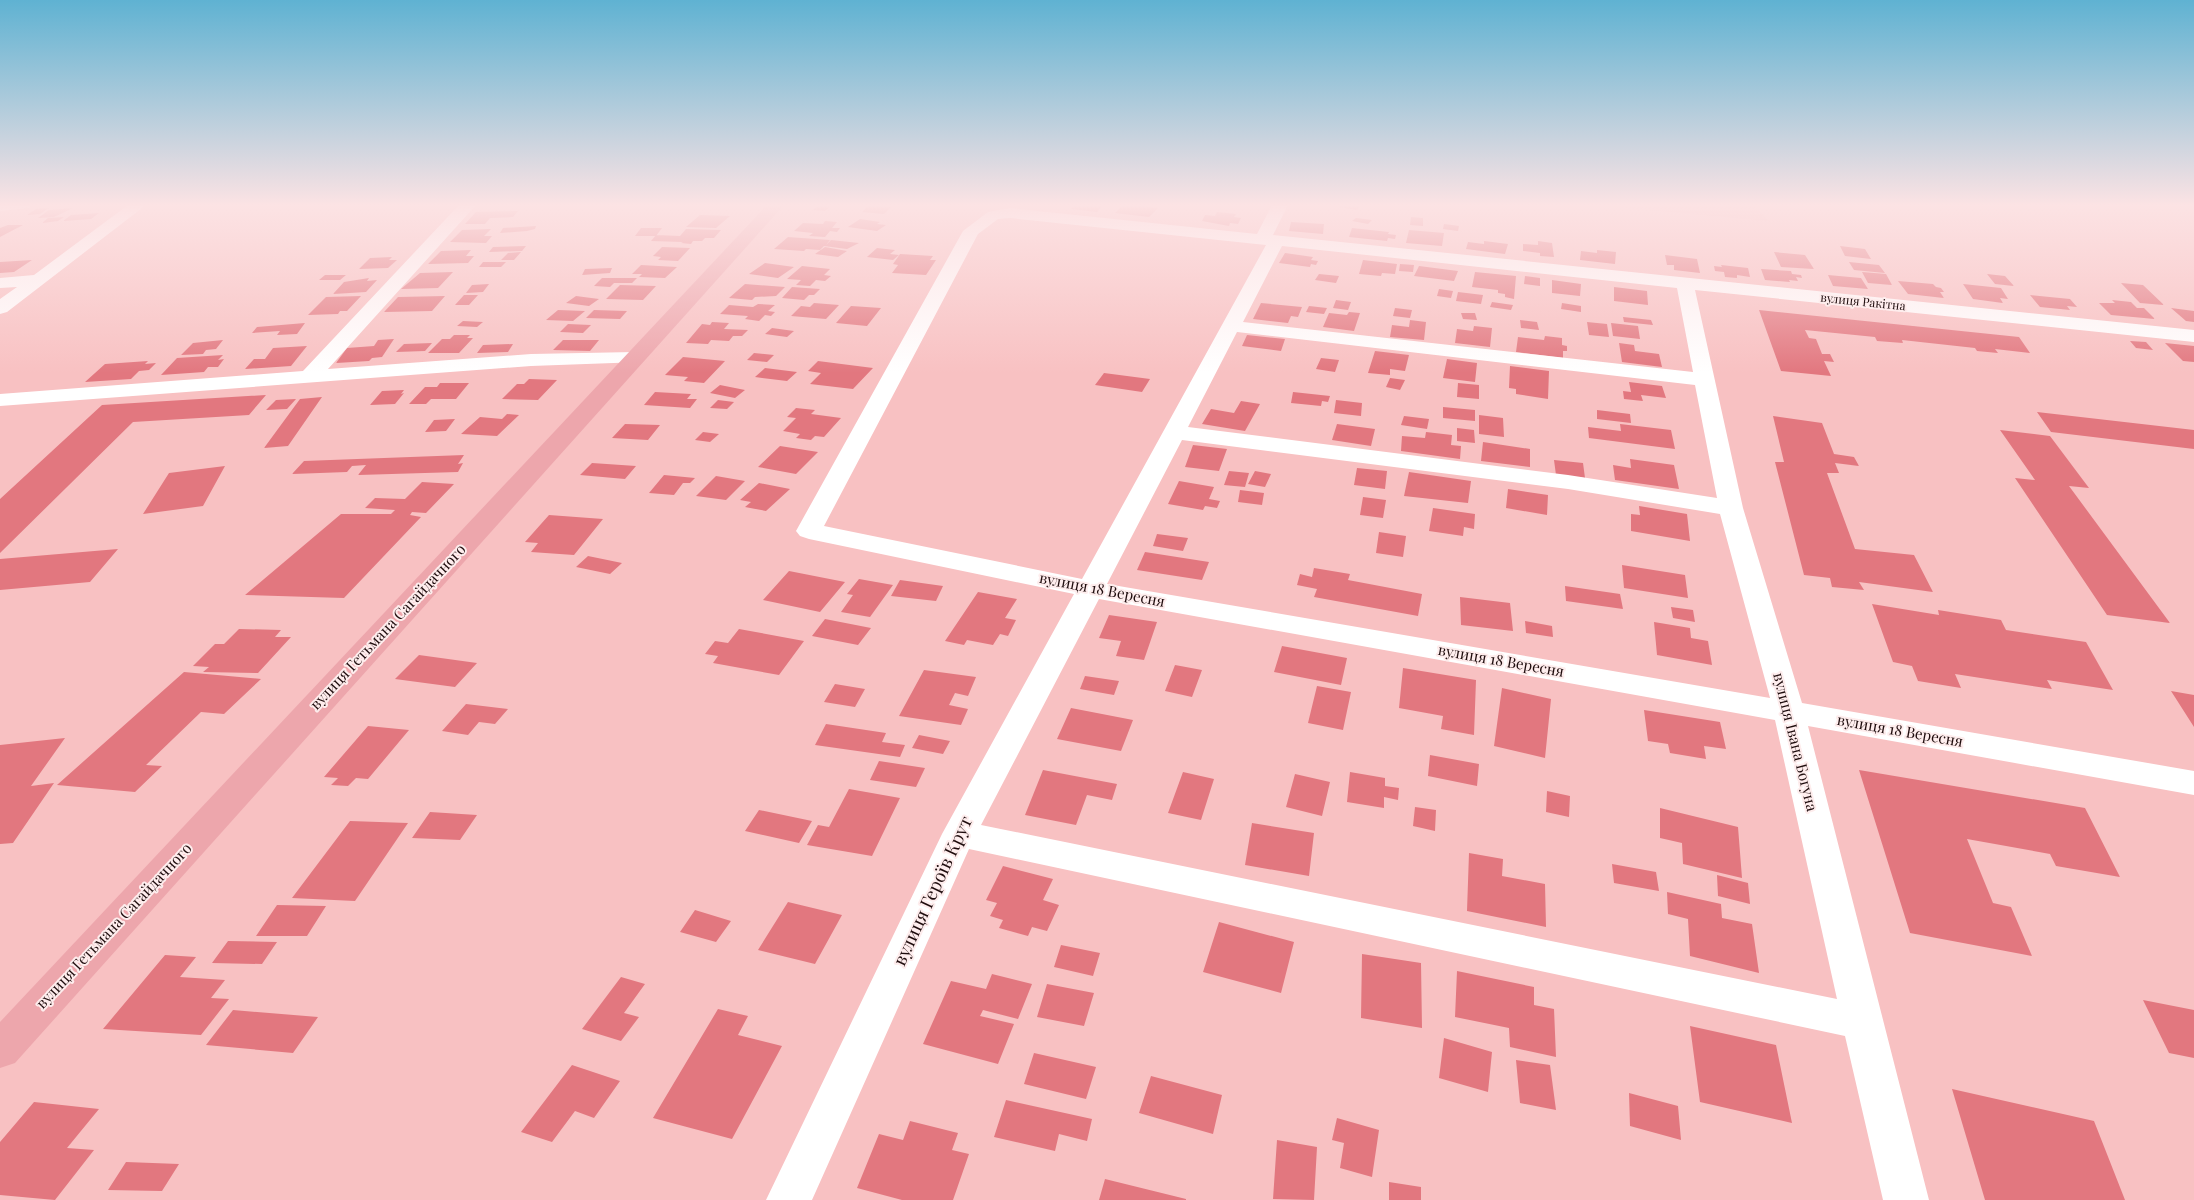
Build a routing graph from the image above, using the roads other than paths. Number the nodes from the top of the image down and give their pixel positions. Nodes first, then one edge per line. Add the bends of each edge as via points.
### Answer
1 (64, 261) edge
2 (416, 261) edge
3 (724, 261) edge
4 (955, 261) edge
5 (1260, 261) edge
6 (1462, 261) edge
7 (39, 280) junction
8 (0, 283) edge
9 (1685, 284) junction
10 (0, 308) edge
11 (1231, 326) junction
12 (2194, 336) edge
13 (634, 358) junction
14 (309, 377) junction
15 (1704, 380) junction
16 (0, 400) edge
17 (1175, 432) junction
18 (1731, 508) junction
19 (809, 531) joint
20 (1091, 589) junction
21 (1789, 712) junction
22 (2194, 783) edge
23 (960, 834) junction
24 (1862, 1022) junction
25 (0, 1050) edge
26 (789, 1200) edge
27 (1906, 1200) edge

1 - 7 street
2 - 14 street
3 - 13 main road, вулиця Гетьмана Сагайдачного
4 - 19 street, вулиця Ракітна
5 - 11 street, вулиця Героїв Крут
6 - 9 street, вулиця Ракітна
7 - 8 street
7 - 10 street
9 - 12 street, вулиця Ракітна
9 - 15 street, вулиця Івана Богуна
11 - 15 street
11 - 17 street, вулиця Героїв Крут
13 - 14 street via 531,360
13 - 25 main road, вулиця Гетьмана Сагайдачного
14 - 16 street
15 - 18 street, вулиця Івана Богуна
17 - 18 street via 1568,482
17 - 20 street, вулиця Героїв Крут
18 - 21 street, вулиця Івана Богуна
19 - 20 street, вулиця 18 Вересня
20 - 21 street, вулиця 18 Вересня
20 - 23 street, вулиця Героїв Крут
21 - 22 street, вулиця 18 Вересня
21 - 24 street, вулиця Івана Богуна
23 - 24 street
23 - 26 street, вулиця Героїв Крут
24 - 27 street, вулиця Івана Богуна

